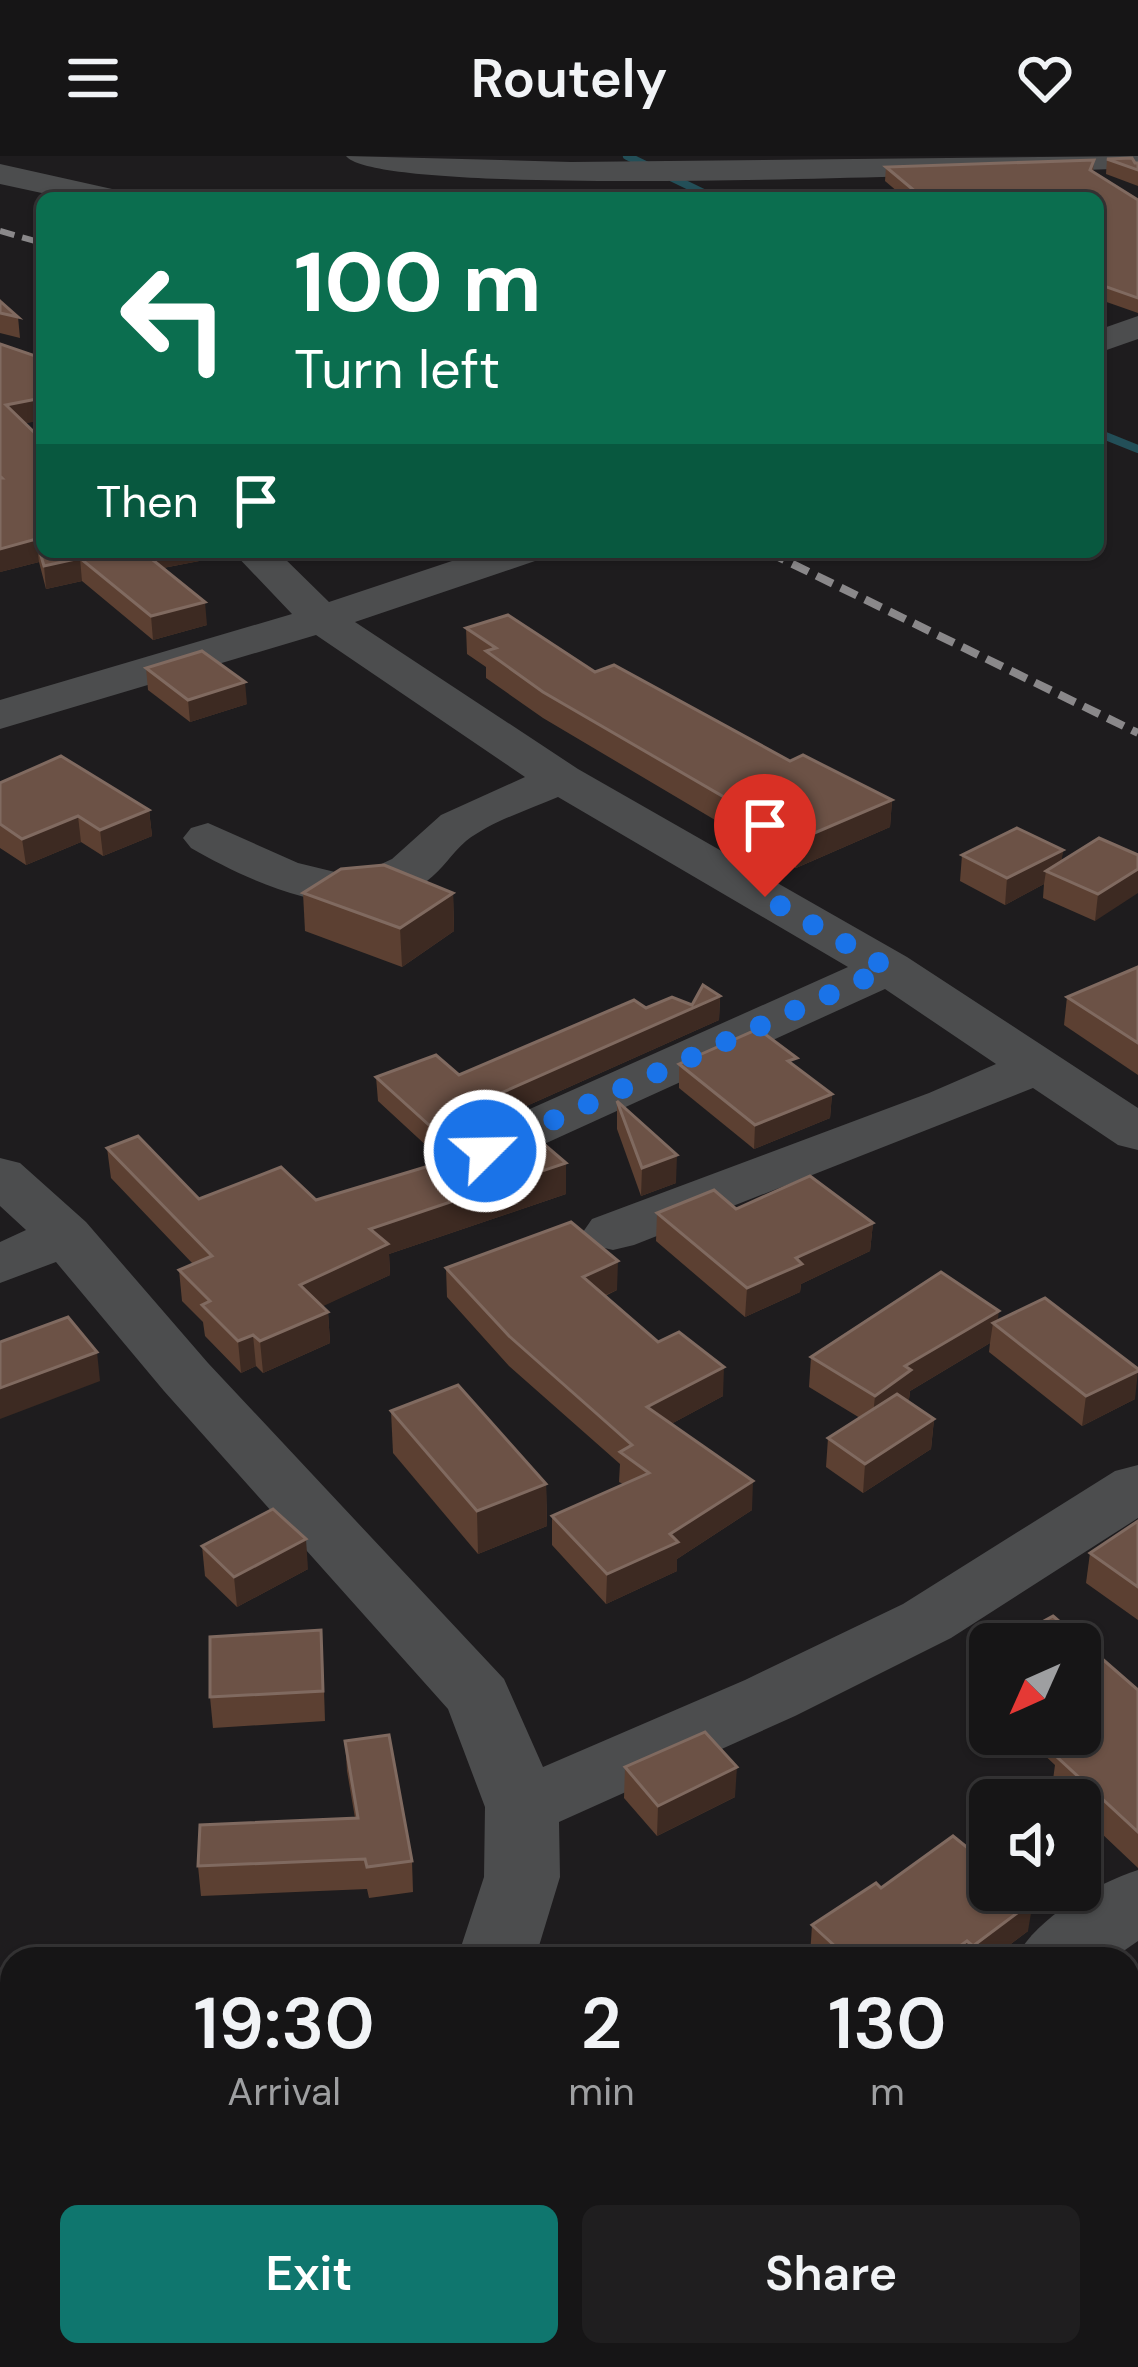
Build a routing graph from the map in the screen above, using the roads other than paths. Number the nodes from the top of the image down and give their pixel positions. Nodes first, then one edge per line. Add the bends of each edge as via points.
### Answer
1 (362, 156) edge
2 (1138, 159) edge
3 (433, 166) junction
4 (0, 174) edge
5 (82, 192) edge
6 (401, 192) edge
7 (1138, 327) edge
8 (1104, 340) edge
9 (260, 558) edge
10 (502, 558) edge
11 (322, 619) junction
12 (3, 711) edge
13 (561, 779) junction
14 (208, 838) dead end
15 (888, 968) junction
16 (1036, 1066) junction
17 (1138, 1133) edge
18 (441, 1170) edge
19 (0, 1175) edge
20 (614, 1232) dead end
21 (65, 1235) junction
22 (0, 1264) edge
23 (1138, 1487) edge
24 (522, 1807) junction
25 (1138, 1900) edge
26 (500, 1947) edge
27 (1071, 1947) edge

1 - 3 street
2 - 3 street via 571,172
3 - 6 street
4 - 5 street
7 - 8 street
9 - 11 street
10 - 11 street
11 - 12 street
11 - 13 street
13 - 14 street via 454,826 384,885 303,880
13 - 15 street
15 - 16 street
15 - 18 street
16 - 17 street
16 - 20 street
19 - 21 street
21 - 22 street
21 - 24 street via 479,1697
23 - 24 street via 927,1621
24 - 26 street via 522,1877
25 - 27 street

